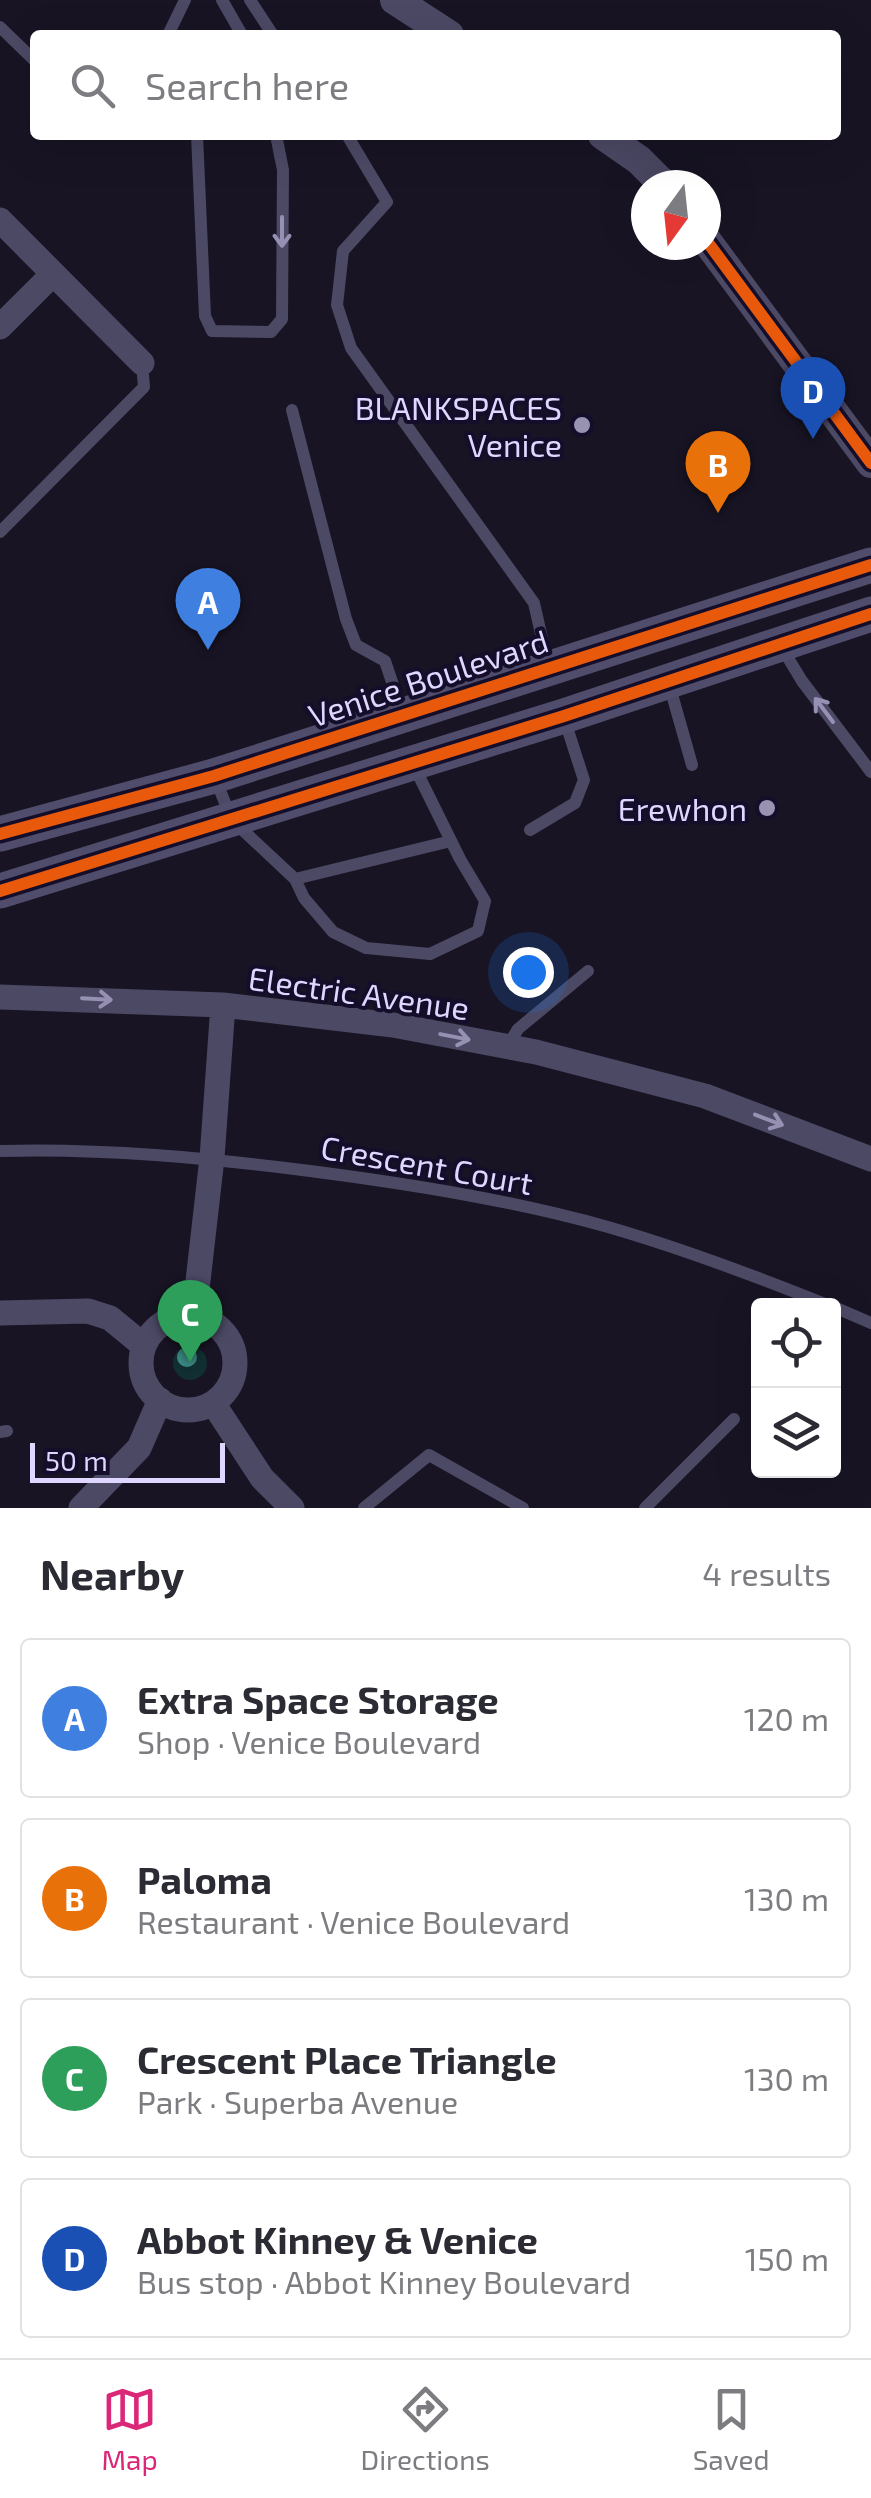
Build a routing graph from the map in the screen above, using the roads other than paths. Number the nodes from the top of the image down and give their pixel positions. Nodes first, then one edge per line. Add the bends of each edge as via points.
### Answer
1 (185, 0) edge
2 (222, 0) edge
3 (250, 0) edge
4 (395, 0) edge
5 (0, 27) edge
6 (170, 30) edge
7 (239, 30) edge
8 (271, 30) edge
9 (442, 30) edge
10 (30, 56) edge
11 (196, 140) edge
12 (277, 140) edge
13 (350, 140) edge
14 (610, 140) edge
15 (649, 170) edge
16 (0, 220) edge
17 (721, 260) edge
18 (54, 274) junction
19 (0, 327) edge
20 (142, 363) joint
21 (292, 410) dead end
22 (871, 463) edge
23 (0, 532) edge
24 (871, 565) edge
25 (871, 614) edge
26 (780, 644) junction
27 (548, 668) junction
28 (668, 681) junction
29 (403, 715) junction
30 (564, 716) junction
31 (528, 727) junction
32 (412, 762) junction
33 (692, 765) dead end
34 (871, 772) edge
35 (214, 776) junction
36 (232, 820) junction
37 (530, 830) dead end
38 (0, 834) edge
39 (451, 841) junction
40 (295, 878) junction
41 (0, 891) edge
42 (588, 971) dead end
43 (0, 997) edge
44 (223, 1005) junction
45 (507, 1046) junction
46 (0, 1151) edge
47 (212, 1158) junction
48 (871, 1159) edge
49 (812, 1298) edge
50 (841, 1310) edge
51 (0, 1313) edge
52 (194, 1316) junction
53 (871, 1323) edge
54 (144, 1346) junction
55 (160, 1400) junction
56 (213, 1403) junction
57 (734, 1420) dead end
58 (81, 1508) edge
59 (292, 1508) edge
60 (364, 1508) edge
61 (523, 1508) edge
62 (646, 1508) edge

1 - 6 lane
2 - 7 lane
3 - 8 lane
4 - 9 street
5 - 10 lane
12 -> 11 lane via 283,170 282,319 271,332 212,330 205,316
13 - 27 lane via 387,202 343,251 338,305 350,348 534,603
14 - 15 street
16 - 18 street
17 - 22 street
18 - 19 street
18 - 20 street
20 - 23 lane via 144,387
21 - 29 lane via 351,632 356,645 385,661
24 - 27 main road, Venice Boulevard
25 - 26 main road
26 - 28 main road
34 -> 26 lane
27 - 29 main road, Venice Boulevard
27 - 31 main road
28 - 30 main road
28 - 33 lane
29 - 35 main road, Venice Boulevard
30 - 31 main road
30 - 37 lane via 584,780 575,802
31 - 32 main road
32 - 36 main road
32 - 39 lane
35 - 36 lane
35 - 38 main road, Venice Boulevard
36 - 40 lane
36 - 41 main road
39 - 40 lane
39 - 40 lane via 485,901 478,931 430,954 366,948 333,932
42 - 45 lane via 518,1029
43 -> 44 street, Electric Avenue
44 -> 45 street, Electric Avenue
44 - 47 street
45 -> 48 street, Electric Avenue via 705,1096
46 - 47 lane, Crescent Court
47 - 49 lane, Crescent Court via 388,1181 538,1210 642,1238
47 - 52 street
50 - 53 lane, Crescent Court
51 - 54 street via 88,1311 110,1318
52 - 54 street via 164,1323
52 - 56 street via 220,1328 234,1353 232,1381
54 - 55 street via 143,1376
55 - 56 street via 186,1410
55 - 58 street via 138,1448
56 - 59 street via 262,1478
57 - 62 lane
60 - 61 lane via 429,1455

